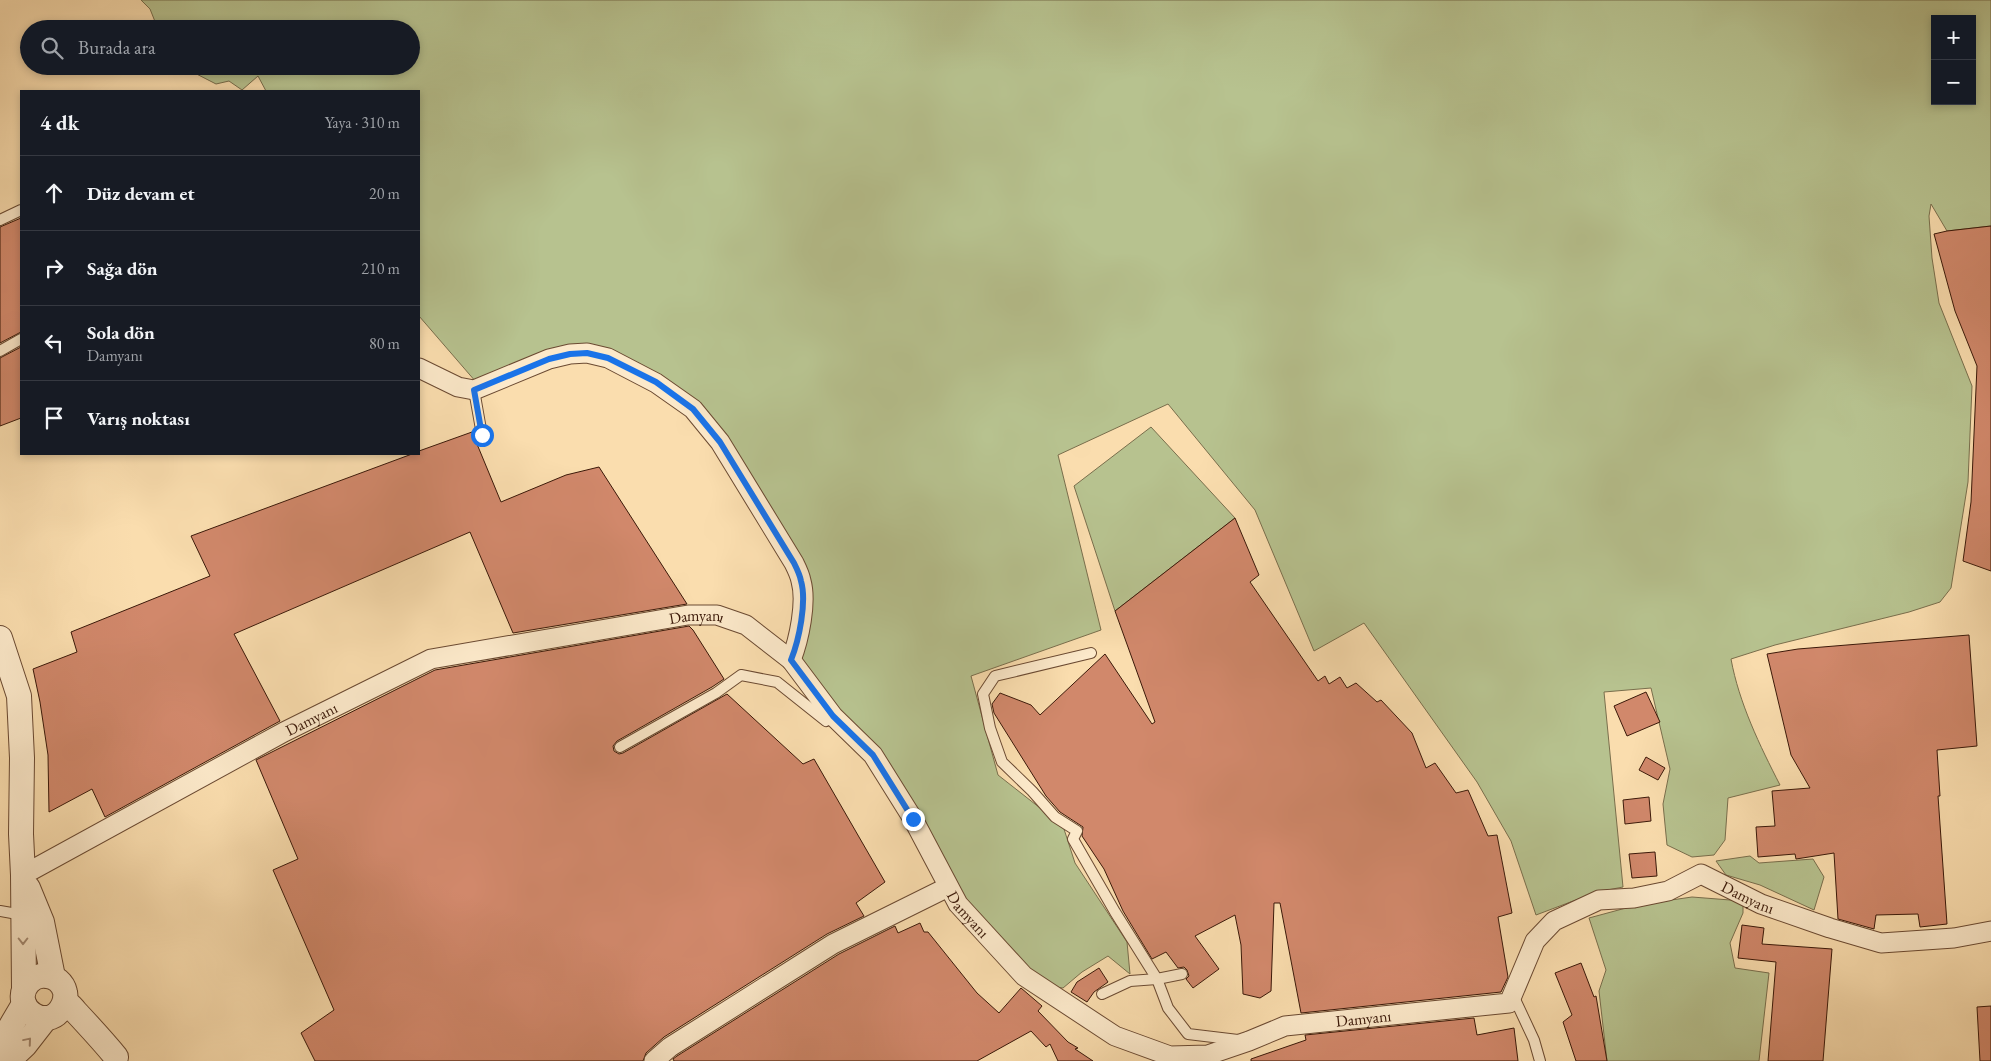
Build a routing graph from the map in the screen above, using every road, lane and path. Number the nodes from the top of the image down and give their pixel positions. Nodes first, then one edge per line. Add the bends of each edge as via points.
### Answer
1 (20, 210) edge
2 (0, 220) edge
3 (20, 340) edge
4 (0, 351) edge
5 (420, 368) edge
6 (474, 390) junction
7 (482, 435) dead end
8 (0, 638) edge
9 (1090, 653) dead end
10 (791, 660) junction
11 (833, 716) junction
12 (620, 746) dead end
13 (23, 875) junction
14 (948, 887) junction
15 (0, 911) edge
16 (23, 915) junction
17 (1991, 931) edge
18 (1182, 974) dead end
19 (53, 977) junction
20 (1157, 979) junction
21 (1102, 994) dead end
22 (1513, 994) junction
23 (24, 996) junction
24 (55, 1012) junction
25 (1249, 1041) junction
26 (0, 1048) edge
27 (120, 1059) edge
28 (8, 1061) edge
29 (654, 1061) edge
30 (1540, 1061) edge

1 - 2 lane
3 - 4 lane
5 - 6 street via 458,387
6 - 7 lane
6 - 10 street via 549,359 587,353 608,358 656,382 693,409 720,442 794,563 802,582 803,602
8 - 13 street via 19,696
9 - 20 lane via 995,676 983,694 1002,762 1055,817 1077,831 1073,838
10 - 11 street, Damyanı
10 - 13 street, Damyanı via 746,625 717,615 688,615 430,659 284,732
11 - 12 lane via 826,721 777,682 741,675 716,693
11 - 14 street, Damyanı via 873,755 913,819
13 - 16 street
13 - 19 street via 42,922
14 - 25 street, Damyanı via 958,904 1024,976 1115,1036 1170,1056 1208,1055
14 - 29 street via 833,944 670,1047
15 - 16 lane
16 -> 23 street
17 - 22 street, Damyanı via 1954,938 1880,943 1761,904 1701,874 1668,891 1634,898 1599,900 1554,921 1535,941
18 - 20 lane
19 - 23 street via 33,979
19 - 24 street via 63,986
20 - 21 lane via 1130,981
20 - 25 lane via 1168,1008 1188,1034
22 - 25 street, Damyanı via 1509,1003 1285,1026
22 - 30 lane
23 - 24 street via 32,1015
23 - 26 street
24 - 27 street
28 -> 24 street

